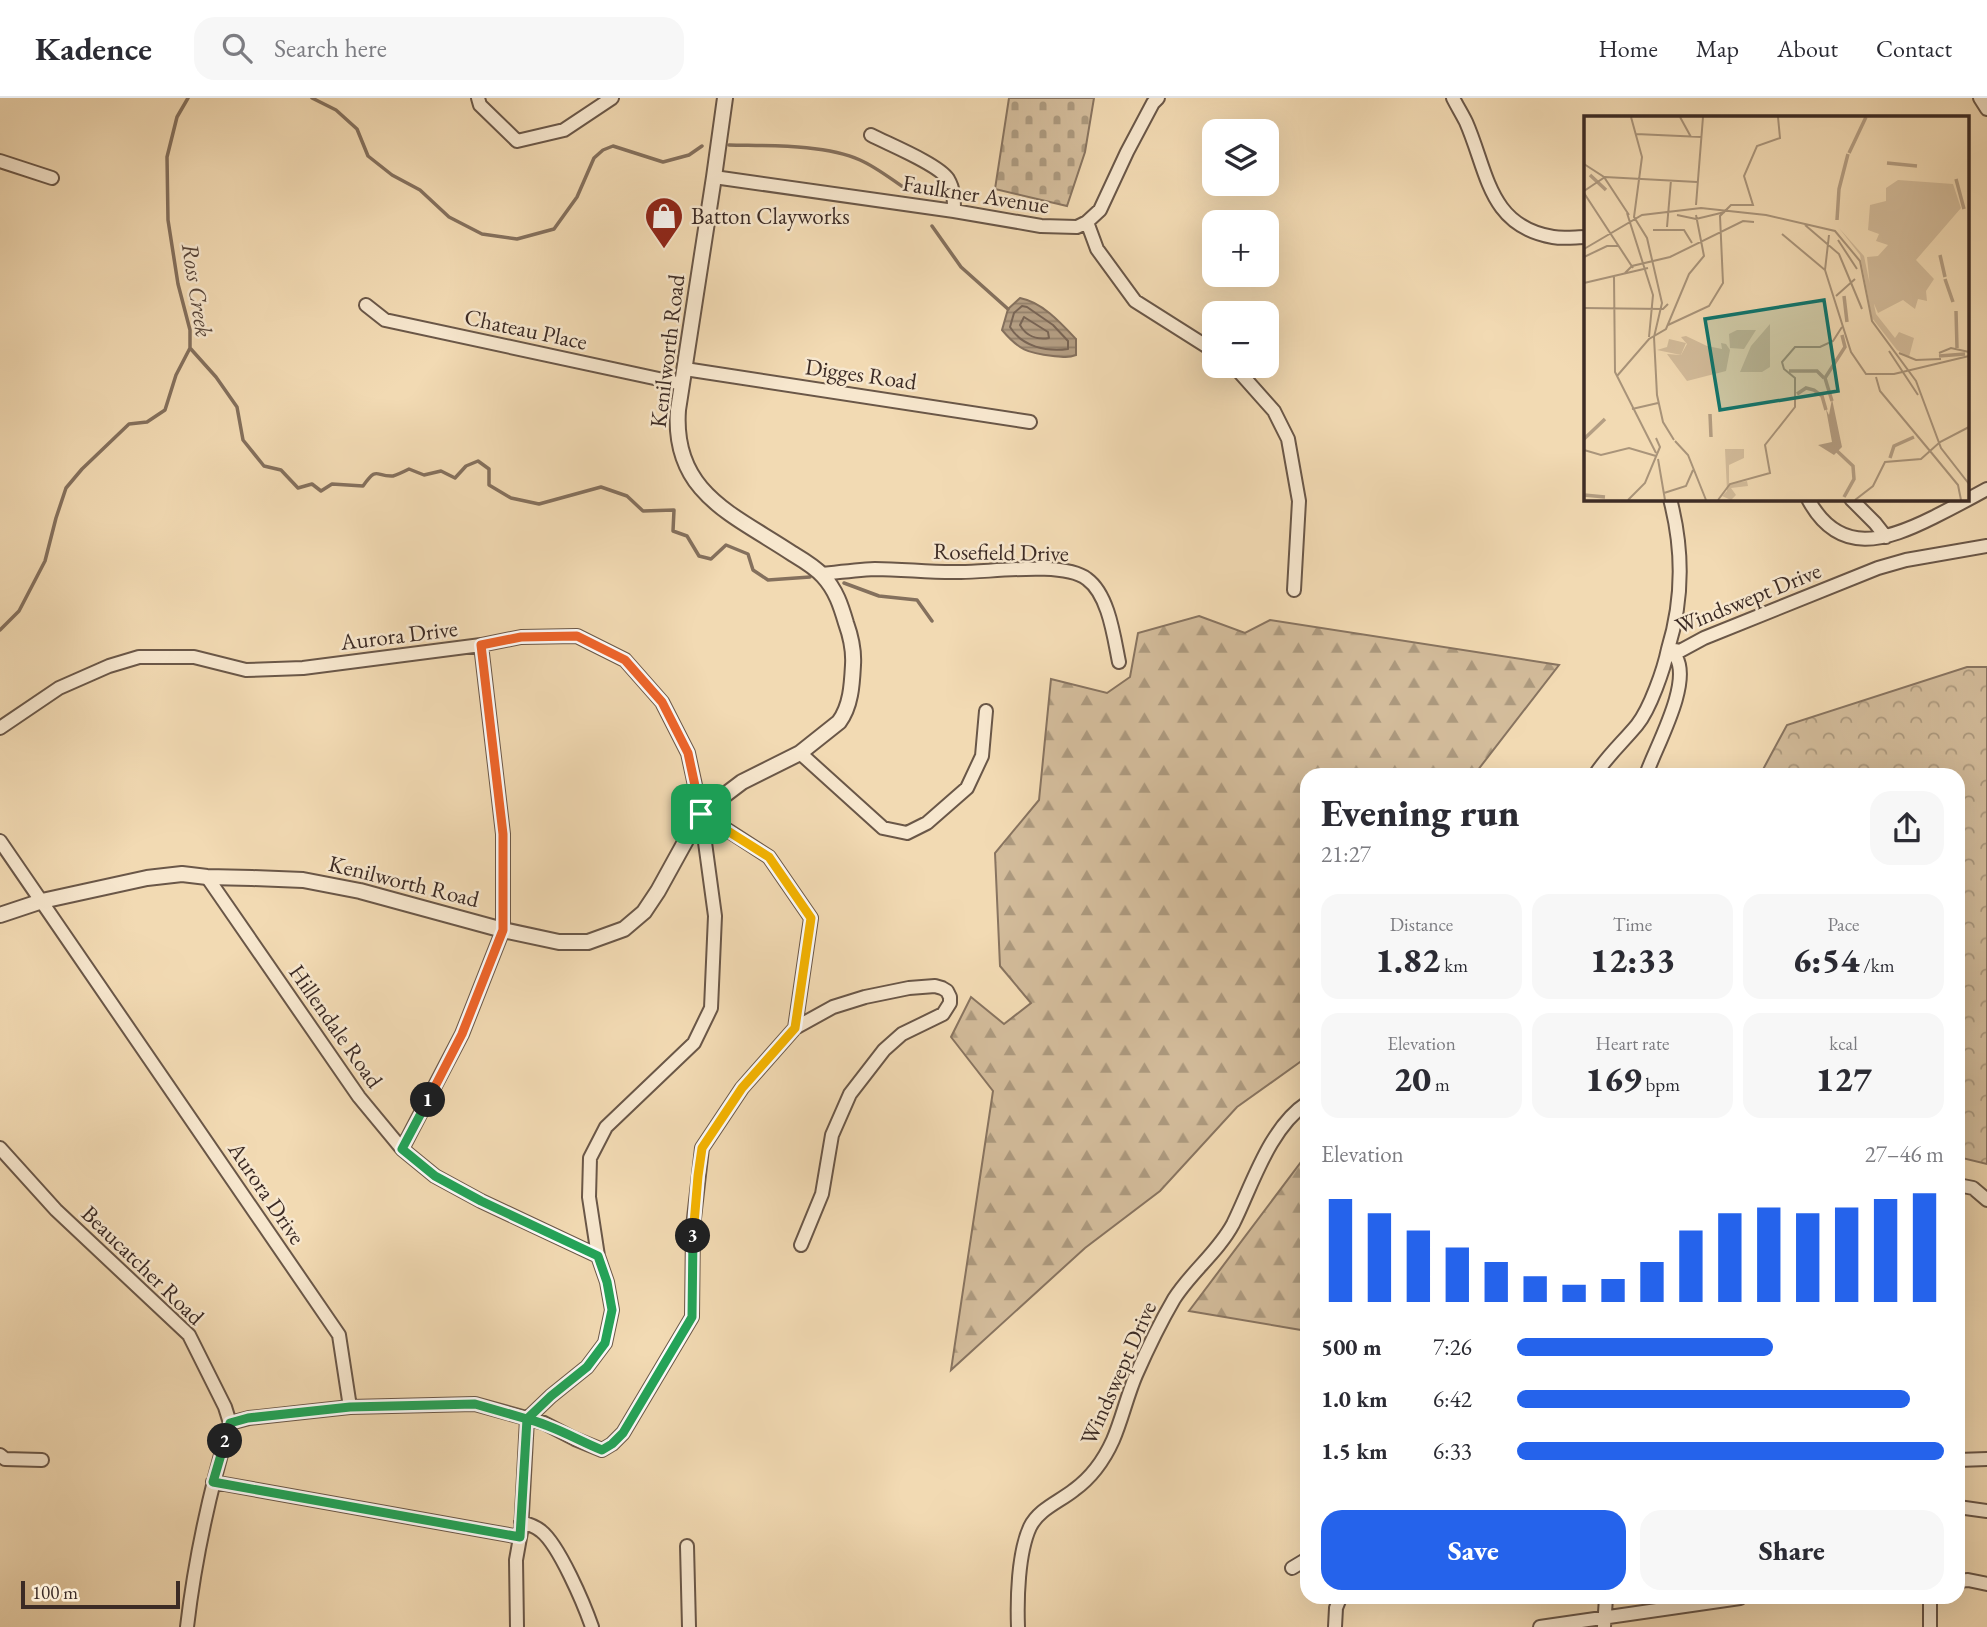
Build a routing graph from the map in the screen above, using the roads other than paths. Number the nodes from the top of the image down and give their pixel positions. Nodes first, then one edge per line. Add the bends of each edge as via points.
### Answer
1 (478, 98) edge
2 (612, 98) edge
3 (725, 98) edge
4 (1158, 98) edge
5 (1453, 98) edge
6 (1980, 98) edge
7 (1987, 109) edge
8 (871, 135) dead end
9 (0, 160) edge
10 (714, 177) junction
11 (52, 178) dead end
12 (954, 211) junction
13 (1087, 222) junction
14 (1584, 237) edge
15 (366, 305) dead end
16 (1202, 343) edge
17 (685, 369) junction
18 (1245, 378) edge
19 (682, 384) junction
20 (1030, 422) dead end
21 (1987, 489) edge
22 (1969, 498) edge
23 (1670, 500) edge
24 (1809, 500) edge
25 (1853, 500) edge
26 (1966, 500) edge
27 (1886, 537) junction
28 (1987, 547) edge
29 (822, 574) junction
30 (1294, 590) dead end
31 (481, 645) junction
32 (1668, 649) junction
33 (1119, 662) dead end
34 (986, 711) dead end
35 (0, 728) edge
36 (800, 753) junction
37 (1600, 768) edge
38 (1649, 768) edge
39 (701, 814) junction
40 (0, 841) edge
41 (207, 877) junction
42 (42, 901) junction
43 (0, 915) edge
44 (503, 930) junction
45 (795, 1028) junction
46 (1300, 1108) edge
47 (0, 1148) edge
48 (402, 1149) junction
49 (1965, 1186) edge
50 (1987, 1200) edge
51 (801, 1245) dead end
52 (598, 1256) junction
53 (350, 1407) junction
54 (527, 1419) junction
55 (230, 1423) junction
56 (0, 1455) edge
57 (1987, 1459) edge
58 (41, 1460) dead end
59 (1965, 1460) edge
60 (213, 1482) junction
61 (1965, 1508) edge
62 (1987, 1511) edge
63 (521, 1522) junction
64 (520, 1537) junction
65 (687, 1546) dead end
66 (1300, 1564) edge
67 (1293, 1568) dead end
68 (1965, 1580) edge
69 (1987, 1584) edge
70 (1338, 1604) edge
71 (1606, 1604) edge
72 (1707, 1604) edge
73 (1930, 1604) edge
74 (1604, 1623) edge
75 (187, 1627) edge
76 (517, 1627) edge
77 (592, 1627) edge
78 (689, 1627) edge
79 (1018, 1627) edge
80 (1335, 1627) edge
81 (1540, 1627) edge
82 (1930, 1627) edge

1 - 2 street via 517,141 564,131
3 - 10 street, Kenilworth Road
4 - 13 street via 1100,210
5 - 14 street via 1489,187 1509,217 1555,237
6 - 7 street
8 - 12 street via 946,176 954,191
9 - 11 street
10 - 12 street, Faulkner Avenue
10 - 17 street, Kenilworth Road
12 - 13 street, Faulkner Avenue via 1041,226 1077,227
13 - 16 street via 1097,249 1135,301
15 - 19 street, Chateau Place via 385,320
17 - 19 street, Kenilworth Road
17 - 20 street, Digges Road
18 - 30 street via 1274,411 1288,439 1299,500
19 - 29 street, Kenilworth Road via 677,435 698,486 739,520
21 - 22 street
23 - 32 street via 1679,582
24 - 27 street via 1818,516 1841,533 1862,539
25 - 27 street
26 - 27 street
28 - 32 street, Windswept Drive via 1878,568 1680,651
29 - 33 street, Rosefield Drive via 876,569 1074,573 1088,579 1098,593 1111,623
29 - 36 street, Kenilworth Road via 838,597 850,636 849,701 833,728
31 - 35 street, Aurora Drive via 303,668 246,670 194,657 139,657 59,688
31 - 39 street, Aurora Drive via 521,637 577,636 625,660 662,702 688,753
31 - 44 street via 503,834
32 - 37 street, Windswept Drive via 1643,718
32 - 38 street via 1677,658 1679,690
34 - 36 street via 982,756 967,788 927,823 907,833 883,828
36 - 39 street, Kenilworth Road via 742,782
39 - 44 street, Kenilworth Road via 644,912 624,929 588,942 559,942
39 - 45 street via 769,857 811,918
39 - 52 street, Aurora Drive via 715,916 711,1008 694,1043 607,1127 590,1157 589,1197
40 - 42 street, Aurora Drive
41 - 42 street, Kenilworth Road via 147,878
41 - 44 street, Kenilworth Road via 303,880
41 - 48 street, Hillendale Road via 359,1097
42 - 43 street, Kenilworth Road
42 - 53 street, Aurora Drive via 339,1335
44 - 48 street via 462,1034
45 - 51 street via 842,1004 890,992 935,986 950,997 943,1014 902,1034 884,1050 850,1094 832,1135 822,1194
45 - 54 street via 742,1088 702,1148 693,1227 692,1317 623,1433 602,1450
46 - 79 street, Windswept Drive via 1267,1152 1223,1240 1172,1302 1135,1376 1098,1469 1032,1524 1021,1566
47 - 55 street, Beaucatcher Road via 56,1210 190,1335
48 - 52 street, Hillendale Road via 435,1176
49 - 50 street
52 - 54 street, Aurora Drive via 612,1310 605,1343 587,1367
53 - 54 street via 475,1404
53 - 55 street
54 - 63 street
55 - 60 street
56 - 58 street
57 - 59 street
60 - 64 street
60 - 75 street
61 - 62 street
63 - 64 street
63 - 77 street via 542,1531 555,1546
64 - 76 street
65 - 78 street
66 - 67 street
68 - 69 street
70 - 80 street
71 - 74 street
72 - 74 street
73 - 82 street
74 - 81 street

